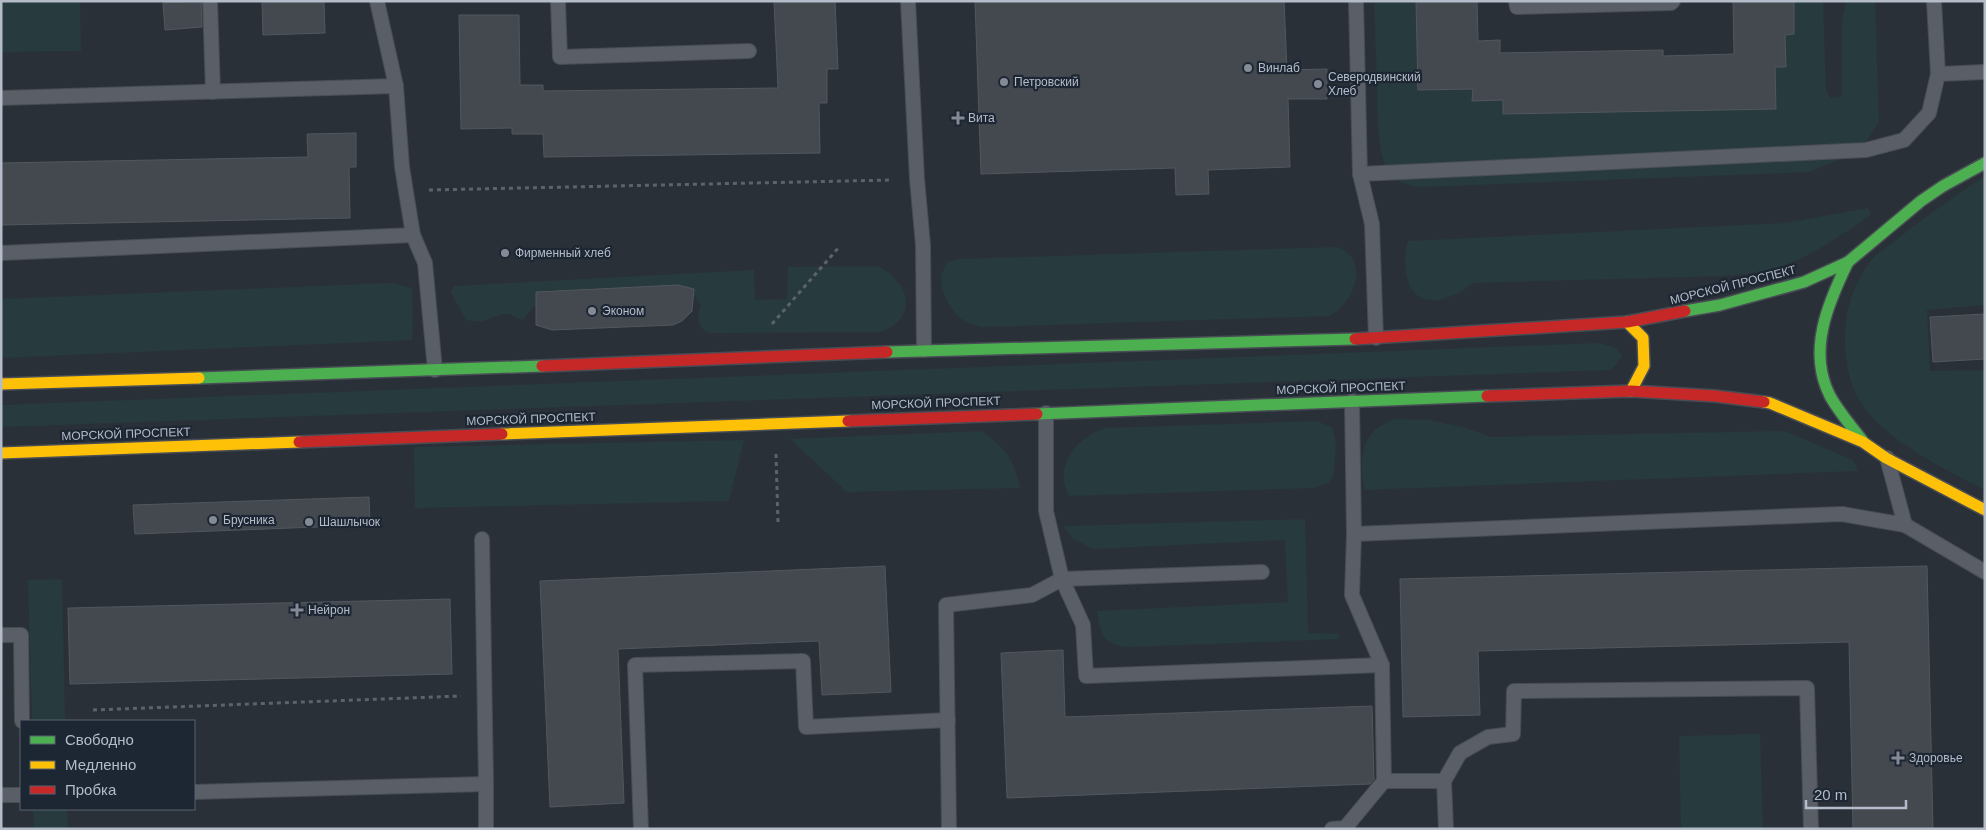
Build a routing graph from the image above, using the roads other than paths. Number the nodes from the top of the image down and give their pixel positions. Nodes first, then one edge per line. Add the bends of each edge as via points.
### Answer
1 (210, 1) edge
2 (377, 1) edge
3 (558, 1) edge
4 (908, 1) edge
5 (1356, 1) edge
6 (1516, 1) edge
7 (1673, 1) edge
8 (1934, 1) edge
9 (749, 52) dead end
10 (1985, 72) edge
11 (1938, 74) junction
12 (396, 86) junction
13 (213, 92) junction
14 (1, 98) edge
15 (1985, 163) edge
16 (1360, 174) junction
17 (413, 234) junction
18 (1, 253) edge
19 (1848, 262) junction
20 (1627, 322) junction
21 (1376, 338) junction
22 (924, 350) junction
23 (435, 370) junction
24 (1, 384) edge
25 (1631, 391) junction
26 (1352, 402) junction
27 (1046, 413) junction
28 (1863, 442) junction
29 (1, 453) edge
30 (1886, 458) junction
31 (1985, 510) edge
32 (1906, 525) junction
33 (1354, 534) junction
34 (482, 540) dead end
35 (1262, 572) dead end
36 (1985, 572) edge
37 (1062, 579) junction
38 (1, 635) edge
39 (1382, 666) junction
40 (22, 720) edge
41 (948, 720) junction
42 (1384, 781) junction
43 (1444, 781) junction
44 (486, 784) junction
45 (195, 792) edge
46 (1, 795) edge
47 (20, 795) edge
48 (486, 829) edge
49 (641, 829) edge
50 (949, 829) edge
51 (1332, 829) edge
52 (1446, 829) edge
53 (1811, 829) edge

1 - 13 lane
2 - 12 lane
3 - 9 lane via 560,57
4 - 22 lane via 923,245
5 - 16 lane
6 - 7 lane via 1517,7
8 - 11 lane
10 - 11 lane
11 - 16 lane via 1929,113 1904,140 1866,150
12 - 13 lane
12 - 17 lane via 402,167
13 - 14 lane
15 - 19 main road, МОРСКОЙ ПРОСПЕКТ via 1921,200
16 - 21 lane via 1372,224
17 - 18 lane
17 - 23 lane via 425,264
19 - 20 main road, МОРСКОЙ ПРОСПЕКТ via 1804,282 1720,305
19 - 28 main road, МОРСКОЙ ПРОСПЕКТ via 1830,299 1820,341 1824,378 1832,399
20 - 21 main road, МОРСКОЙ ПРОСПЕКТ
20 - 25 main road via 1642,338 1644,366
21 - 22 main road, МОРСКОЙ ПРОСПЕКТ
22 - 23 main road, МОРСКОЙ ПРОСПЕКТ
23 - 24 main road, МОРСКОЙ ПРОСПЕКТ
25 - 26 main road, МОРСКОЙ ПРОСПЕКТ
25 - 28 main road, МОРСКОЙ ПРОСПЕКТ via 1770,403
26 - 27 main road, МОРСКОЙ ПРОСПЕКТ
26 - 33 lane
27 - 29 main road, МОРСКОЙ ПРОСПЕКТ
27 - 37 lane via 1046,512
28 - 30 main road, МОРСКОЙ ПРОСПЕКТ
30 - 31 main road, МОРСКОЙ ПРОСПЕКТ
30 - 32 lane
32 - 33 lane via 1842,514
32 - 36 lane
33 - 39 lane via 1352,595
34 - 44 lane
35 - 37 lane
37 - 39 lane via 1083,625 1086,676
37 - 41 lane via 1032,595 946,605
38 - 40 lane via 21,635
39 - 42 lane
41 - 49 lane via 806,727 803,661 635,665
41 - 50 lane
42 - 43 lane
42 - 51 lane via 1345,828
43 - 52 lane
43 - 53 lane via 1460,753 1488,737 1513,734 1514,691 1807,688
44 - 45 lane
44 - 48 lane
46 - 47 lane

